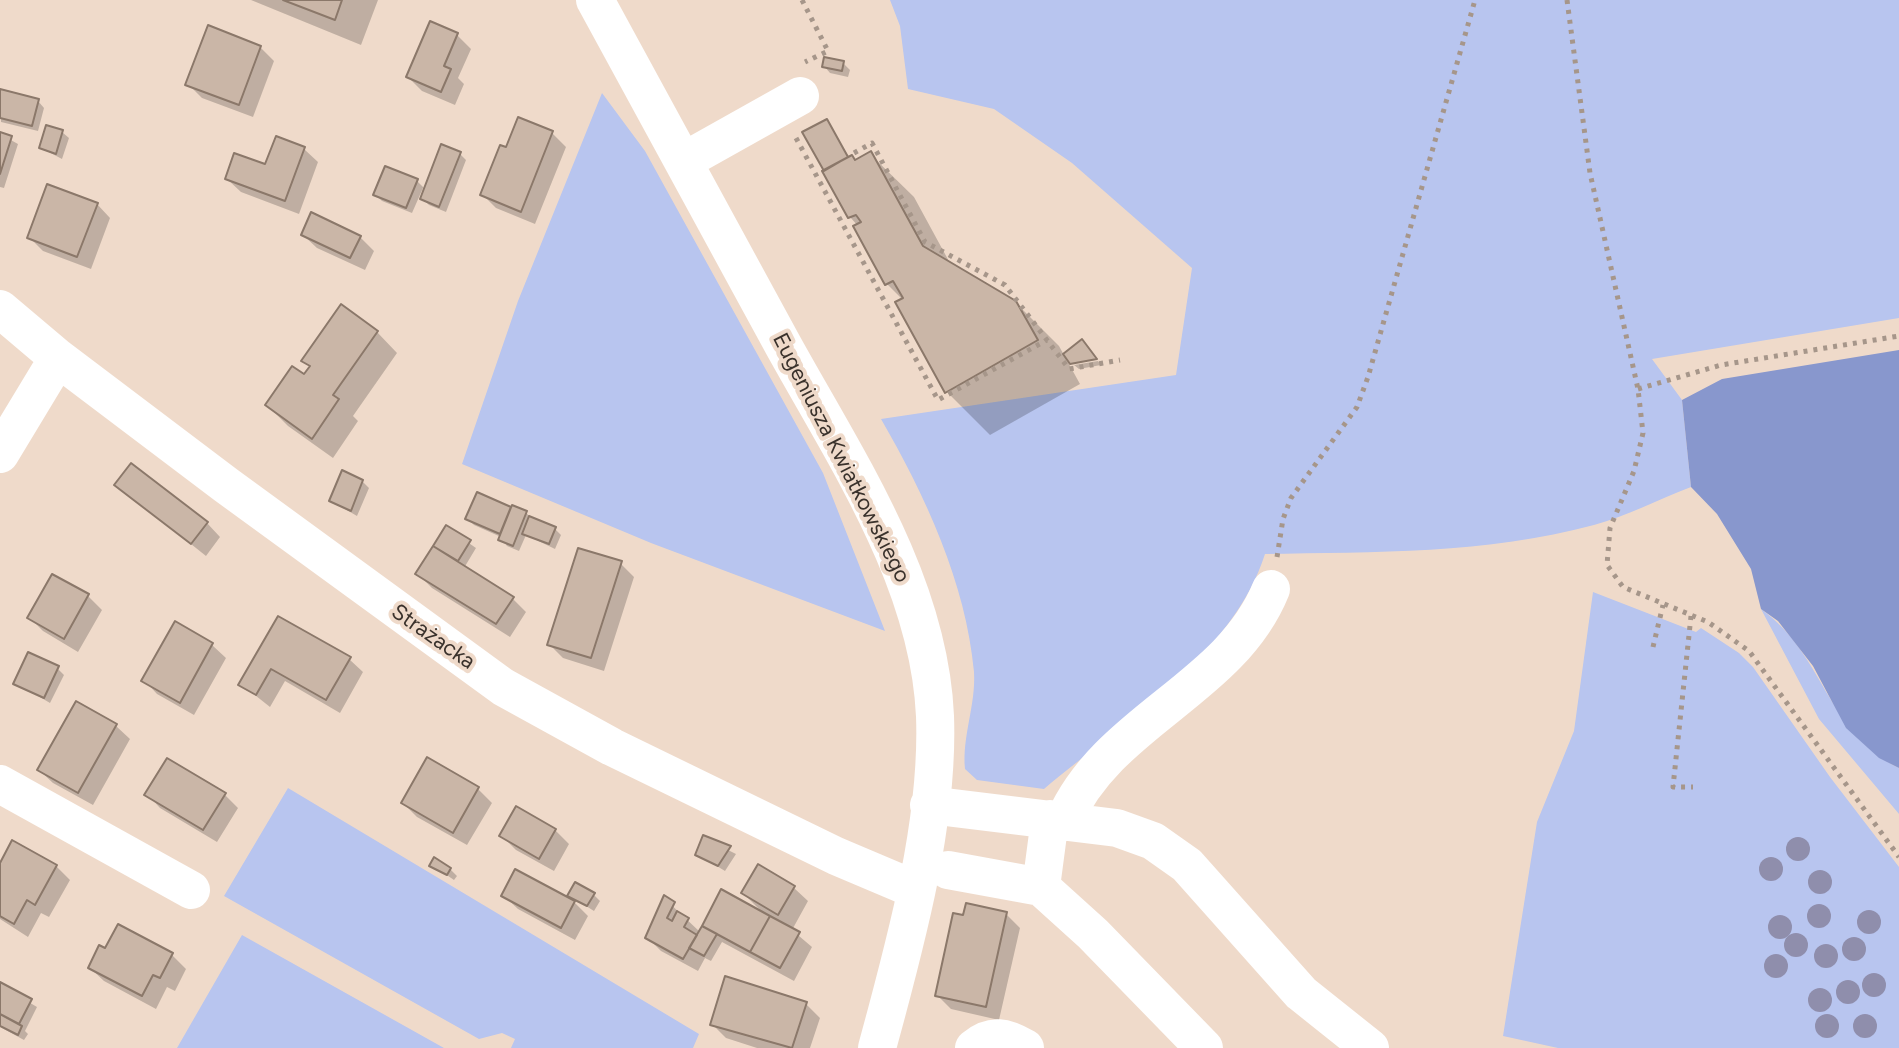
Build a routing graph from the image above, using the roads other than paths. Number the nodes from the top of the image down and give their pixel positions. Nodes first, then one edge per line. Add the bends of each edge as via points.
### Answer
1 (595, 0) edge
2 (800, 80) road end
3 (684, 161) junction
4 (0, 309) edge
5 (58, 358) junction
6 (0, 454) edge
7 (1271, 589) road end
8 (0, 784) edge
9 (929, 805) junction
10 (1057, 820) junction
11 (948, 870) dead end
12 (1041, 887) junction
13 (914, 889) junction
14 (191, 890) dead end
15 (877, 1048) edge
16 (974, 1048) edge
17 (1025, 1048) edge
18 (1204, 1048) edge
19 (1370, 1048) edge

1 - 3 street, Eugeniusza Kwiatkowskiego
2 - 3 street
3 - 9 street, Eugeniusza Kwiatkowskiego via 855,476 913,601 935,713
4 - 5 street, Strażacka
5 - 6 street
5 - 13 street, Strażacka via 503,687 612,747
7 - 10 street via 1257,622 1236,646 1105,757
8 - 14 street
9 - 10 street
9 - 13 street, Eugeniusza Kwiatkowskiego
10 - 12 street
10 - 19 street via 1126,831 1168,851 1187,865 1301,993
11 - 12 street
12 - 18 street
13 - 15 street, Eugeniusza Kwiatkowskiego
16 - 17 street via 994,1037

